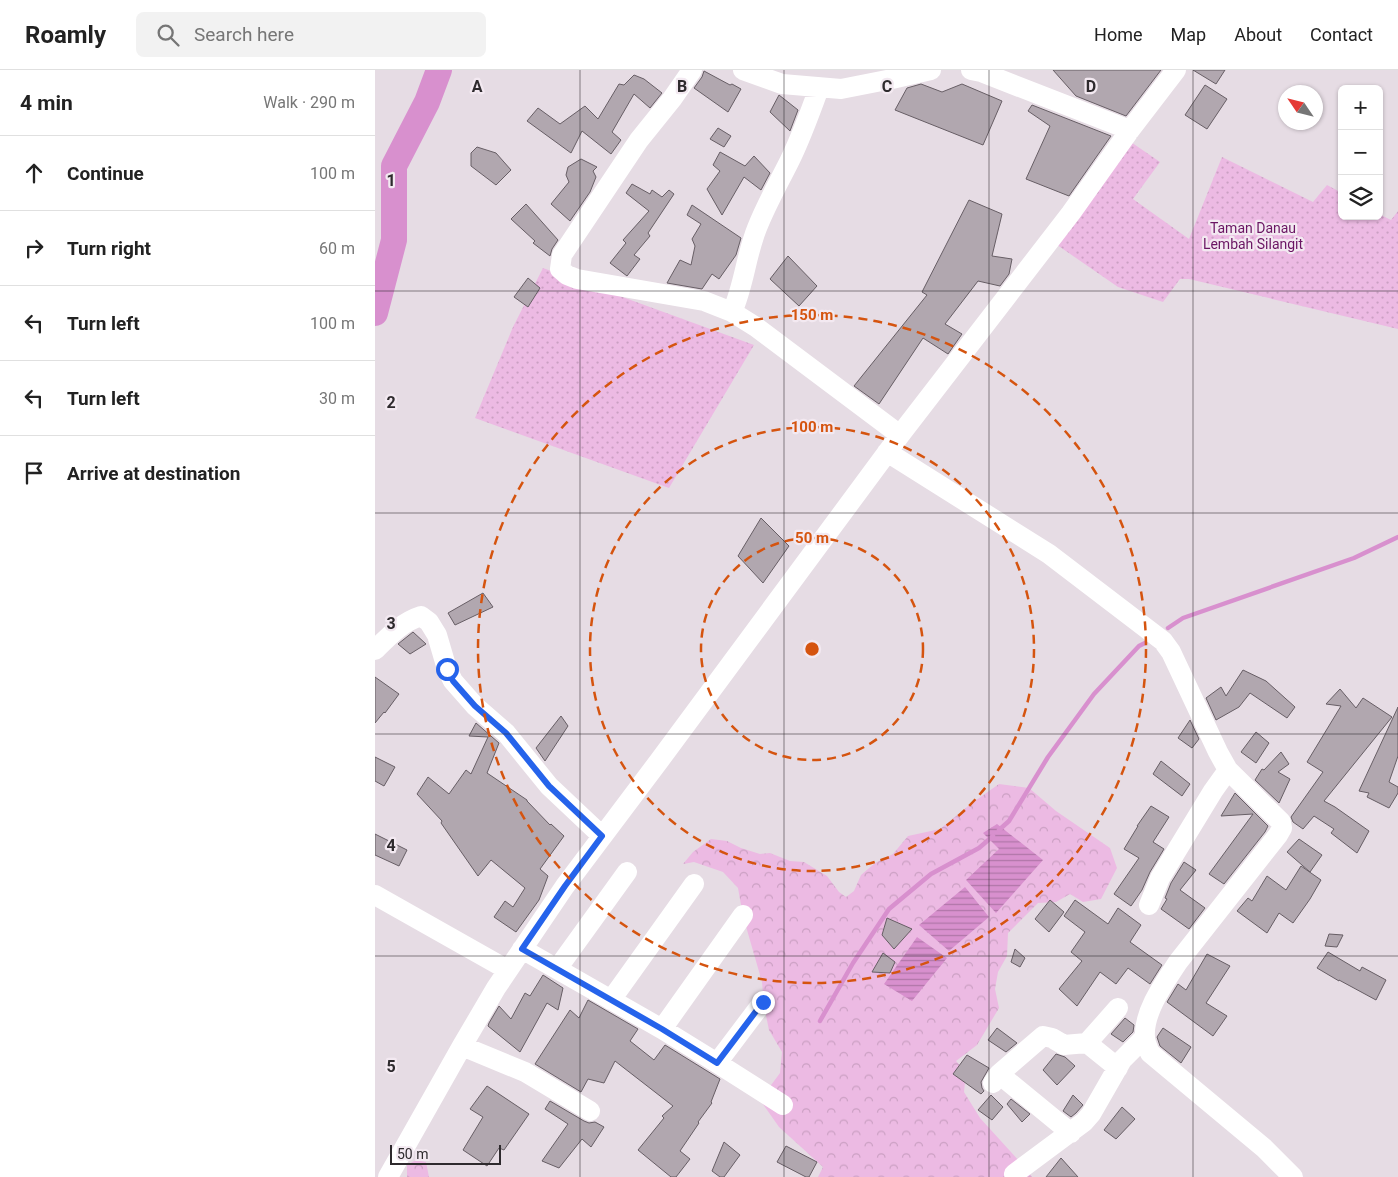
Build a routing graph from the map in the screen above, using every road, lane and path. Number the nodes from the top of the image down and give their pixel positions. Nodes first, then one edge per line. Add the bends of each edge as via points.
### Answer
1 (692, 70) edge
2 (743, 70) edge
3 (931, 70) edge
4 (1177, 70) edge
5 (978, 71) edge
6 (773, 75) edge
7 (819, 88) junction
8 (1130, 130) junction
9 (732, 312) junction
10 (900, 434) junction
11 (887, 452) junction
12 (375, 650) edge
13 (1228, 770) junction
14 (602, 836) junction
15 (627, 872) dead end
16 (694, 884) dead end
17 (375, 895) edge
18 (1149, 904) dead end
19 (743, 915) dead end
20 (522, 949) junction
21 (557, 969) junction
22 (509, 970) junction
23 (611, 1000) junction
24 (763, 1002) dead end
25 (1118, 1008) dead end
26 (662, 1029) junction
27 (1144, 1038) junction
28 (1087, 1043) junction
29 (462, 1046) junction
30 (717, 1063) junction
31 (1118, 1068) junction
32 (783, 1105) dead end
33 (590, 1111) dead end
34 (1071, 1133) junction
35 (1014, 1174) dead end
36 (388, 1177) edge
37 (1293, 1177) edge

1 - 9 street via 639,140 562,254 560,269 577,279 705,301
2 - 6 street
3 - 7 street via 841,89
4 - 8 street
5 - 8 street
6 - 7 street via 782,84
7 - 9 street via 803,132 751,244 739,298
8 - 10 street via 1071,213
9 - 10 street
10 - 11 street
11 - 13 street via 1049,554 1163,641
11 - 14 street
12 - 14 street via 410,619 421,616 429,622 437,635 453,681 506,733 549,786
13 - 18 street via 1160,878
13 - 27 street via 1281,822 1282,828 1178,962 1148,1014
14 - 20 street
15 - 21 street
16 - 23 street
17 - 22 street
19 - 26 street
20 - 21 street
20 - 22 street
21 - 23 street
22 - 29 street
23 - 26 street
24 - 30 street
25 - 28 street
26 - 30 street
27 - 31 street
27 - 37 street via 1150,1053 1264,1148
28 - 31 street
28 - 34 street via 1064,1045 1043,1036 996,1078
29 - 33 street via 525,1072
29 - 36 street
30 - 32 street
31 - 34 street via 1091,1114
34 - 35 street

